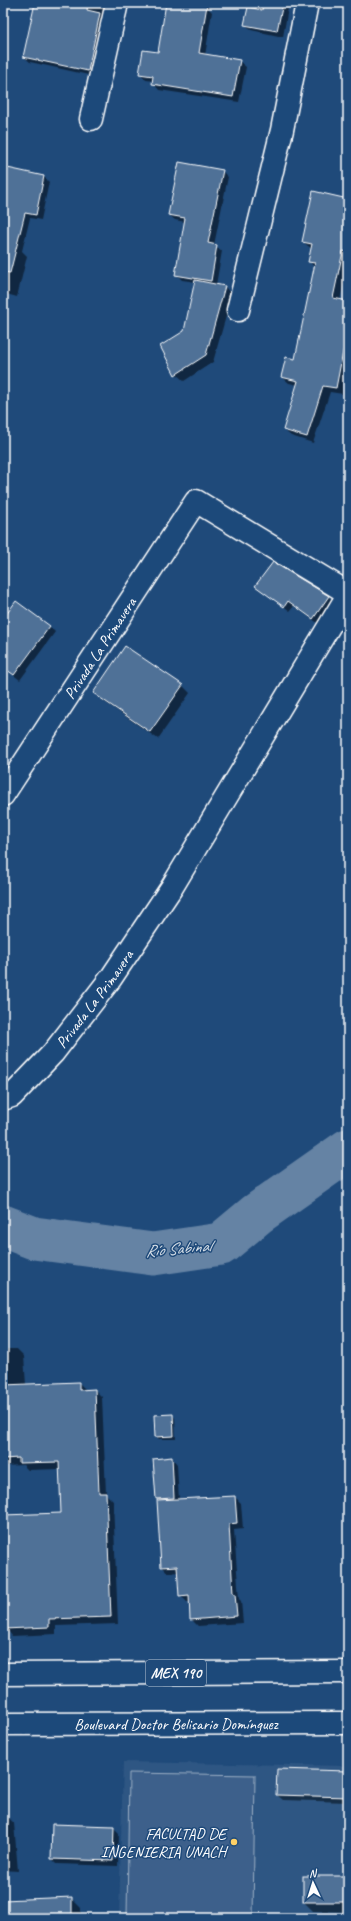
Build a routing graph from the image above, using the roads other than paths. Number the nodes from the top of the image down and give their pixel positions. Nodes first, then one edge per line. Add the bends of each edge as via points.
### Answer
1 (118, 3) edge
2 (307, 3) edge
3 (91, 120) dead end
4 (238, 310) dead end
5 (348, 594) edge
6 (3, 795) edge
7 (3, 1098) edge
8 (348, 1672) edge
9 (3, 1674) edge
10 (348, 1722) edge
11 (3, 1724) edge

1 - 3 street
2 - 4 street via 282,130
5 - 6 street, Privada La Primavera via 196,501
5 - 7 street, Privada La Primavera via 172,887 111,978 53,1053 12,1096
8 - 9 street, MEX 190
10 - 11 street, Boulevard Doctor Belisario Domínguez

